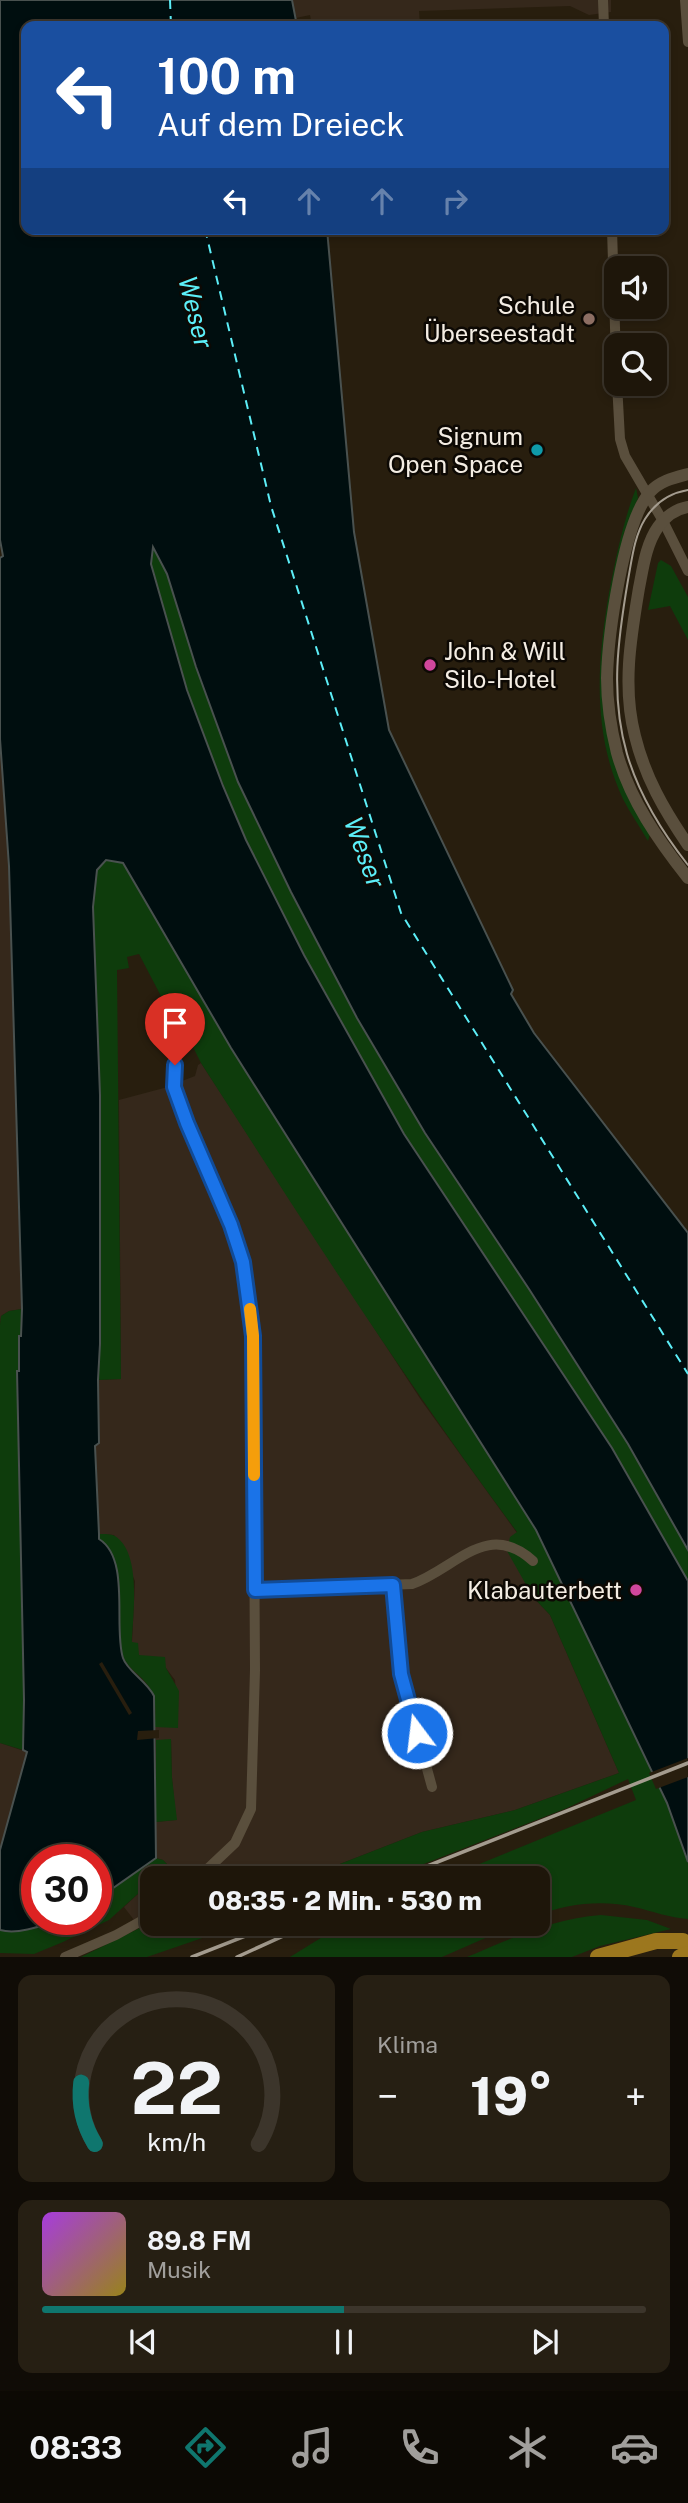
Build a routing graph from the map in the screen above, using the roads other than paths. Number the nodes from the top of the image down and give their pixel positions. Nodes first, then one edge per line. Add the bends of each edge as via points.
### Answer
1 (603, 0) edge
2 (685, 0) edge
3 (604, 21) edge
4 (688, 42) edge
5 (612, 235) edge
6 (615, 333) edge
7 (618, 396) edge
8 (688, 474) edge
9 (648, 494) junction
10 (688, 507) edge
11 (663, 521) junction
12 (688, 571) edge
13 (688, 845) edge
14 (688, 878) edge
15 (175, 1065) dead end
16 (533, 1561) dead end
17 (393, 1585) junction
18 (255, 1590) junction
19 (432, 1787) dead end
20 (210, 1866) edge
21 (140, 1922) edge
22 (679, 1946) edge
23 (65, 1957) edge
24 (598, 1957) edge
25 (638, 1957) edge

1 - 3 street
2 - 4 street
5 - 6 street
7 - 9 street via 620,442
8 - 9 street via 663,482
9 - 11 street
9 - 14 street via 627,538 609,652 610,715 617,753 632,793
10 - 11 street
11 - 12 street
11 - 13 street via 651,538 643,564 630,645 629,697 647,775
15 - 18 street via 174,1087 231,1225 249,1300
16 - 17 street via 509,1545 487,1545 425,1580
17 - 18 street
17 - 19 street via 401,1674
18 - 20 street via 251,1809 234,1843
21 - 23 street
22 - 24 highway via 656,1941
22 - 25 highway

